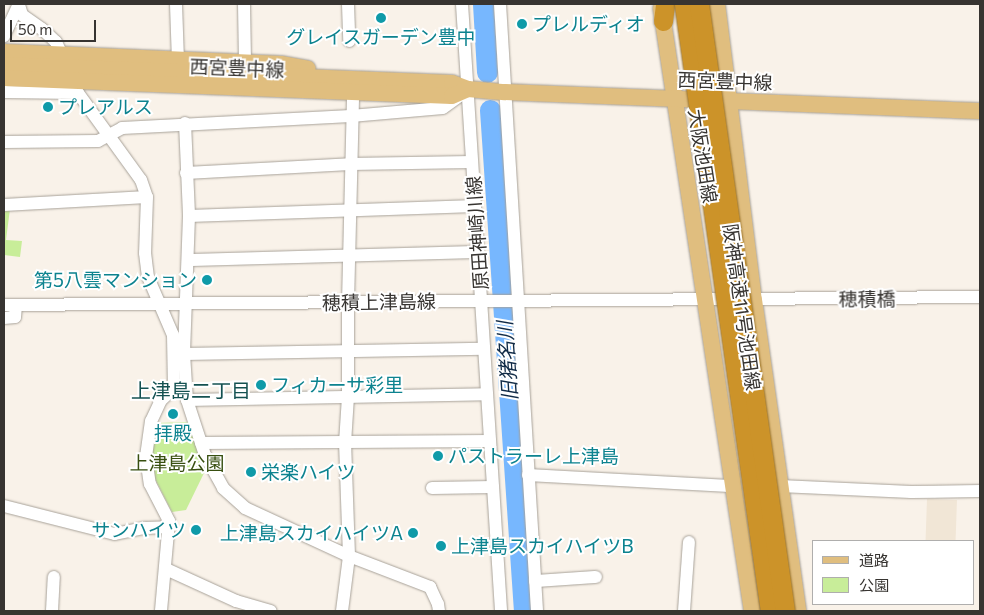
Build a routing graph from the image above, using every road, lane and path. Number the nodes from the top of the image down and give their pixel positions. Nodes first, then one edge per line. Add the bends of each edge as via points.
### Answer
1 (176, 4) edge
2 (244, 4) edge
3 (348, 4) edge
4 (462, 4) edge
5 (500, 4) edge
6 (684, 4) edge
7 (699, 4) edge
8 (718, 4) edge
9 (19, 5) edge
10 (663, 9) edge
11 (4, 36) edge
12 (349, 41) dead end
13 (4, 52) edge
14 (62, 56) junction
15 (178, 60) junction
16 (245, 63) junction
17 (4, 66) edge
18 (133, 77) junction
19 (4, 78) edge
20 (330, 78) junction
21 (468, 90) junction
22 (4, 92) edge
23 (505, 92) junction
24 (353, 93) junction
25 (674, 99) junction
26 (730, 100) junction
27 (980, 111) edge
28 (351, 116) junction
29 (185, 124) junction
30 (108, 136) junction
31 (4, 142) edge
32 (472, 162) junction
33 (350, 164) junction
34 (186, 173) junction
35 (147, 197) junction
36 (4, 204) edge
37 (475, 206) junction
38 (350, 209) junction
39 (189, 216) junction
40 (478, 252) junction
41 (349, 254) junction
42 (188, 260) junction
43 (980, 297) edge
44 (754, 300) junction
45 (487, 301) junction
46 (514, 301) junction
47 (705, 301) junction
48 (348, 303) junction
49 (161, 304) junction
50 (10, 305) edge
51 (187, 305) junction
52 (4, 318) edge
53 (484, 349) junction
54 (349, 350) junction
55 (184, 354) junction
56 (487, 394) junction
57 (348, 397) junction
58 (187, 400) junction
59 (490, 441) junction
60 (201, 443) junction
61 (345, 444) junction
62 (528, 475) junction
63 (734, 486) junction
64 (780, 486) junction
65 (493, 487) junction
66 (432, 488) dead end
67 (980, 491) edge
68 (4, 506) edge
69 (168, 527) junction
70 (689, 542) dead end
71 (349, 556) junction
72 (166, 569) junction
73 (54, 577) dead end
74 (596, 577) dead end
75 (535, 581) junction
76 (52, 611) edge
77 (161, 611) edge
78 (272, 611) edge
79 (342, 611) edge
80 (439, 611) edge
81 (501, 611) edge
82 (537, 611) edge
83 (684, 611) edge
84 (752, 611) edge
85 (770, 611) edge
86 (795, 611) edge

1 - 15 street
2 - 16 street
3 - 12 street
4 - 21 street, 原田神崎川線
5 - 23 street
6 - 85 highway, 阪神高速11号池田線, bridge
7 - 86 highway, 阪神高速11号池田線, bridge
8 - 26 main road, 大阪池田線
9 - 11 street
9 - 14 street via 22,15 56,42
10 - 25 main road, 大阪池田線
13 - 14 main road
14 - 15 main road
15 - 16 main road
16 - 20 main road via 304,67
17 - 18 main road, 西宮豊中線
18 - 19 main road, 西宮豊中線
18 - 20 main road, 西宮豊中線
18 - 24 main road, 西宮豊中線
20 - 21 main road, 西宮豊中線 via 452,83
21 - 23 main road, 西宮豊中線
21 - 24 main road, 西宮豊中線 via 452,96
21 - 28 street via 443,108
21 - 32 street, 原田神崎川線
22 - 30 street via 78,94
23 - 25 main road, 西宮豊中線
23 - 46 street
24 - 28 street
25 - 26 main road, 西宮豊中線
25 - 47 main road, 大阪池田線
26 - 27 main road, 西宮豊中線
26 - 44 main road, 大阪池田線
28 - 29 street
28 - 33 street
29 - 30 street via 122,128
29 - 34 street
30 - 31 street via 98,141
30 - 35 street via 141,180
32 - 33 street
32 - 37 street, 原田神崎川線
33 - 34 street
33 - 38 street
34 - 39 street
35 - 36 street
35 - 49 street via 145,253 148,277
37 - 38 street
37 - 40 street, 原田神崎川線
38 - 39 street
38 - 41 street
39 - 42 street
40 - 41 street
40 - 45 street, 原田神崎川線
41 - 42 street
41 - 48 street
42 - 51 street
43 - 44 street, 穂積橋
44 - 47 street, 穂積上津島線
44 - 64 main road, 大阪池田線
45 - 46 street, 穂積上津島線
45 - 48 street, 穂積上津島線
45 - 53 street, 原田神崎川線
46 - 47 street, 穂積上津島線
46 - 62 street
47 - 63 main road, 大阪池田線
48 - 51 street, 穂積上津島線
48 - 54 street
49 - 50 street, 穂積上津島線
49 - 51 street, 穂積上津島線
49 - 69 street via 173,335 174,388 161,400 151,422 146,457 150,484 169,521
50 - 52 street via 15,317
51 - 55 street
53 - 54 street
53 - 56 street, 原田神崎川線
54 - 55 street
54 - 57 street
55 - 58 street
56 - 57 street
56 - 59 street, 原田神崎川線
57 - 58 street
57 - 61 street
58 - 60 street
59 - 61 street
59 - 65 street, 原田神崎川線
60 - 61 street
60 - 71 street via 223,488 245,508
61 - 71 street
62 - 63 street
62 - 75 street
63 - 84 main road, 大阪池田線
64 - 67 street via 911,492
64 - 86 main road, 大阪池田線
65 - 66 street
65 - 81 street, 原田神崎川線
68 - 69 street via 115,534
69 - 72 street
70 - 83 street
71 - 79 street
71 - 80 street via 430,587
72 - 77 street
72 - 78 street via 236,601
73 - 76 street
74 - 75 street
75 - 82 street

